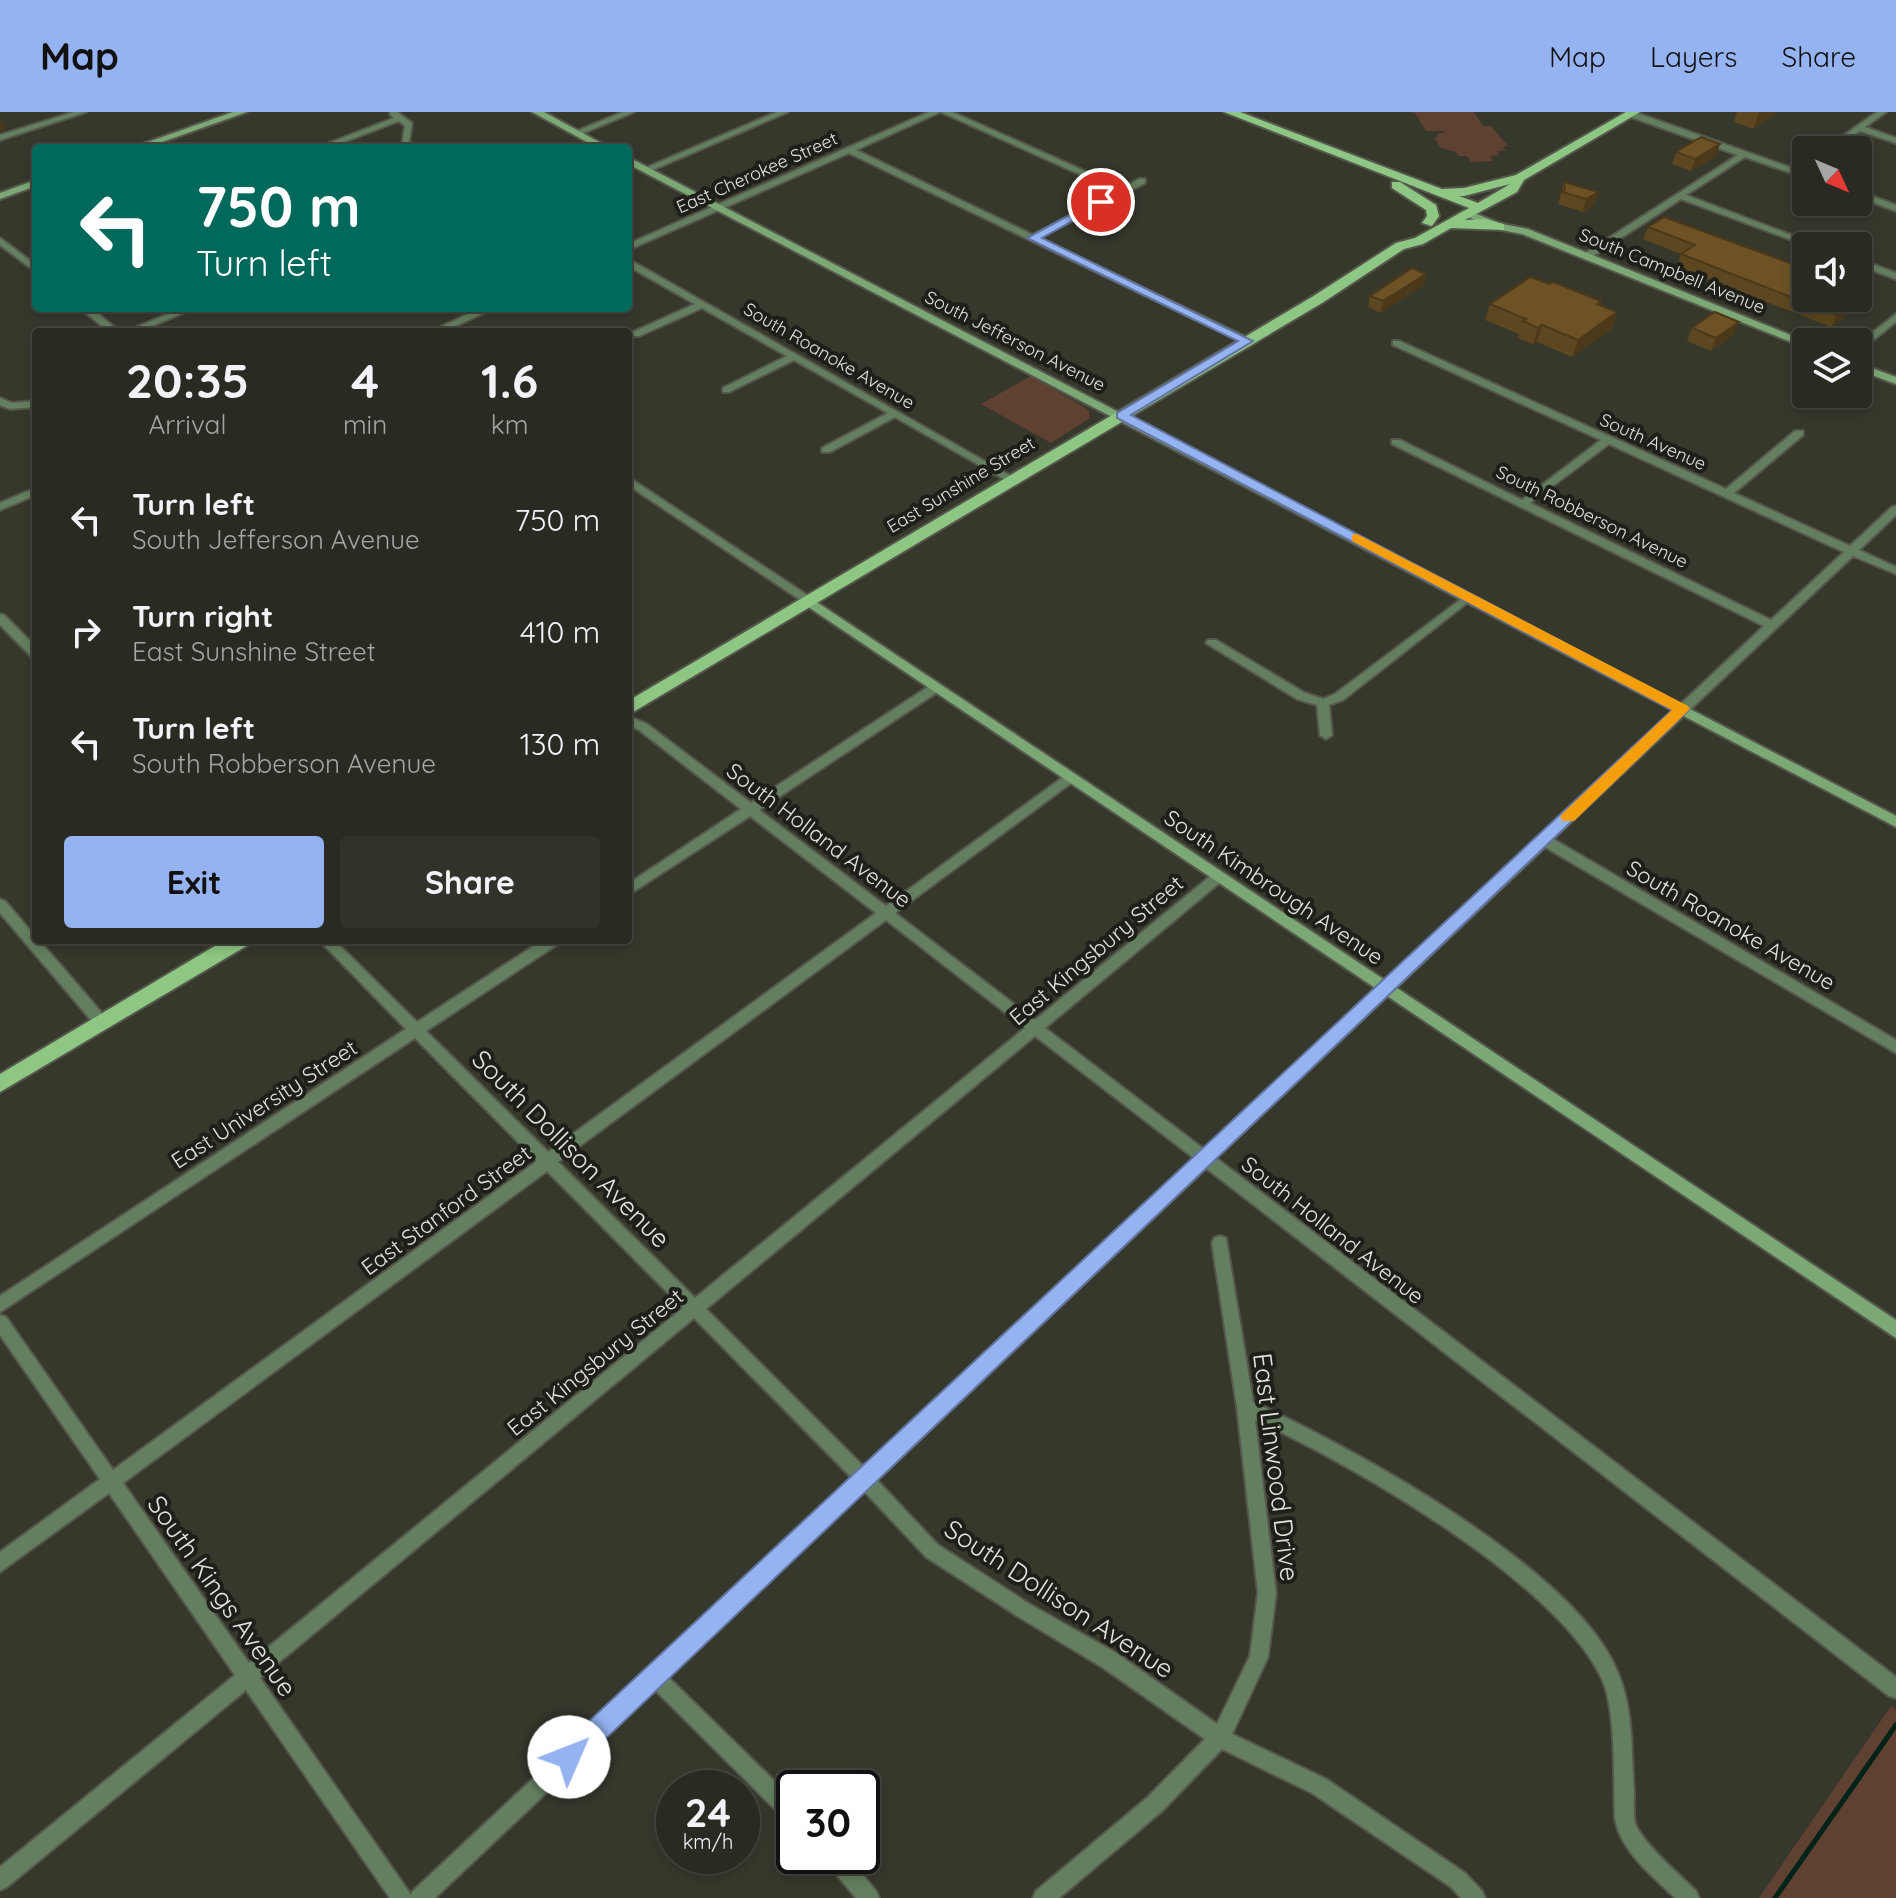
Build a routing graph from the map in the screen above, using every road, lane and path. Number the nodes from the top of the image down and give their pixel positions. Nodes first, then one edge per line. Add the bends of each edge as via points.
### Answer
1 (82, 112) edge
2 (242, 112) edge
3 (391, 112) edge
4 (537, 112) edge
5 (630, 112) edge
6 (784, 112) edge
7 (936, 112) edge
8 (945, 112) edge
9 (1230, 112) edge
10 (1882, 112) edge
11 (1632, 113) edge
12 (401, 118) junction
13 (1859, 128) junction
14 (576, 133) junction
15 (1847, 136) edge
16 (0, 138) edge
17 (1896, 141) edge
18 (148, 144) edge
19 (331, 144) edge
20 (407, 144) edge
21 (597, 144) edge
22 (849, 150) junction
23 (1744, 154) junction
24 (1346, 159) junction
25 (632, 162) edge
26 (647, 169) junction
27 (1792, 171) edge
28 (1142, 181) dead end
29 (32, 184) edge
30 (1511, 184) junction
31 (1396, 185) junction
32 (1428, 187) junction
33 (1124, 191) junction
34 (0, 196) edge
35 (1681, 196) junction
36 (1872, 199) edge
37 (719, 207) junction
38 (1468, 208) junction
39 (1896, 208) edge
40 (1504, 218) junction
41 (1428, 223) junction
42 (1442, 228) junction
43 (1792, 237) edge
44 (1033, 238) junction
45 (0, 241) edge
46 (632, 245) edge
47 (1400, 246) junction
48 (1587, 256) junction
49 (632, 264) edge
50 (32, 266) edge
51 (1872, 267) edge
52 (1896, 276) edge
53 (703, 304) junction
54 (90, 312) edge
55 (180, 312) edge
56 (480, 312) edge
57 (1896, 317) edge
58 (110, 328) edge
59 (140, 328) edge
60 (444, 328) edge
61 (636, 334) dead end
62 (1872, 337) edge
63 (1792, 339) edge
64 (1247, 341) junction
65 (1396, 343) dead end
66 (794, 356) junction
67 (1872, 372) edge
68 (1896, 381) edge
69 (726, 390) dead end
70 (0, 401) edge
71 (32, 404) edge
72 (894, 414) junction
73 (1122, 415) junction
74 (1799, 433) dead end
75 (1609, 439) junction
76 (1396, 442) dead end
77 (826, 450) dead end
78 (1013, 480) junction
79 (632, 483) edge
80 (32, 493) edge
81 (1728, 493) junction
82 (1523, 504) junction
83 (0, 507) edge
84 (1896, 509) edge
85 (1851, 551) junction
86 (1896, 571) edge
87 (1468, 597) junction
88 (809, 601) junction
89 (0, 618) edge
90 (1771, 625) junction
91 (1212, 643) dead end
92 (32, 650) edge
93 (935, 688) junction
94 (1323, 703) junction
95 (632, 707) edge
96 (1682, 709) junction
97 (632, 722) edge
98 (1326, 735) dead end
99 (1070, 778) junction
100 (749, 810) junction
101 (1896, 822) edge
102 (1544, 840) junction
103 (1218, 877) junction
104 (632, 887) edge
105 (0, 904) edge
106 (885, 914) junction
107 (32, 941) edge
108 (34, 944) edge
109 (234, 944) edge
110 (330, 944) edge
111 (547, 944) edge
112 (1386, 989) junction
113 (102, 1023) junction
114 (1035, 1028) junction
115 (415, 1031) junction
116 (1896, 1047) edge
117 (0, 1084) edge
118 (1206, 1160) junction
119 (547, 1164) junction
120 (1220, 1243) dead end
121 (0, 1305) edge
122 (694, 1309) junction
123 (0, 1322) edge
124 (1896, 1330) edge
125 (1245, 1407) junction
126 (865, 1478) junction
127 (111, 1482) junction
128 (0, 1563) edge
129 (654, 1676) junction
130 (247, 1677) junction
131 (1896, 1689) edge
132 (1220, 1738) junction
133 (776, 1796) edge
134 (849, 1874) edge
135 (0, 1880) edge
136 (402, 1898) edge
137 (420, 1898) edge
138 (869, 1898) edge
139 (1043, 1898) edge
140 (1475, 1898) edge
141 (1689, 1898) edge

1 - 16 street
2 - 18 main road
3 - 12 street
4 - 14 main road
5 - 14 street
6 - 26 street
7 - 22 street, East Cherokee Street
8 - 33 street
9 - 24 main road, South Campbell Avenue
10 - 13 street
11 - 23 street
11 - 30 main road
12 - 19 street
12 - 20 street via 409,125
13 - 15 street
13 - 17 street
14 - 21 main road
22 - 37 street, East Cherokee Street
22 - 44 street
23 - 27 street
23 - 35 street
24 - 31 main road, South Campbell Avenue
24 - 32 main road, South Campbell Avenue
25 - 26 main road, South Jefferson Avenue
26 - 37 main road, South Jefferson Avenue
28 - 33 street
29 - 34 main road
30 - 32 main road via 1460,192
30 - 38 main road
30 - 40 main road via 1498,203
31 - 38 main road, South Campbell Avenue
31 - 41 main road via 1432,208
32 - 38 main road, South Campbell Avenue
33 - 44 street
35 - 43 street
35 - 48 street
36 - 39 street
37 - 46 street, East Cherokee Street
37 - 73 main road, South Jefferson Avenue
38 - 40 main road, South Campbell Avenue
38 - 41 main road
38 - 42 main road
40 - 42 main road
40 - 48 main road, South Campbell Avenue
41 - 47 main road via 1405,235
42 - 47 main road
44 - 64 street
45 - 50 street
47 - 64 main road, East Sunshine Street
48 - 63 main road, South Campbell Avenue
49 - 53 street, South Roanoke Avenue
51 - 52 street
53 - 61 street
53 - 66 street, South Roanoke Avenue
54 - 58 street
55 - 59 street
56 - 60 street
57 - 62 street
64 - 73 main road, East Sunshine Street
65 - 75 street, South Avenue
66 - 69 street
66 - 72 street, South Roanoke Avenue
67 - 68 main road
70 - 71 street
72 - 77 street
72 - 78 street, South Roanoke Avenue
73 - 78 main road, East Sunshine Street
73 - 87 main road, South Jefferson Avenue
74 - 81 street
75 - 81 street, South Avenue
75 - 82 street
76 - 82 street, South Robberson Avenue
78 - 88 main road, East Sunshine Street
79 - 88 street, South Kimbrough Avenue
80 - 83 street
81 - 85 street, South Avenue
82 - 90 street, South Robberson Avenue
84 - 85 street
85 - 86 street, South Avenue
85 - 90 street
87 - 94 street via 1339,697
87 - 96 main road, South Jefferson Avenue
88 - 93 main road, South Kimbrough Avenue
88 - 95 main road, East Sunshine Street
89 - 92 street
90 - 96 street
91 - 94 street via 1301,696
93 - 99 main road, South Kimbrough Avenue
93 - 100 street
94 - 98 street
96 - 101 main road, South Jefferson Avenue
96 - 102 street
97 - 100 street, South Holland Avenue
99 - 103 main road, South Kimbrough Avenue
99 - 106 street, East Stanford Street
100 - 104 street
100 - 106 street, South Holland Avenue
102 - 112 street
102 - 116 street, South Roanoke Avenue
103 - 112 main road, South Kimbrough Avenue
103 - 114 street, East Kingsbury Street
105 - 107 street
106 - 114 street, South Holland Avenue
106 - 119 street, East Stanford Street
108 - 113 street
109 - 113 main road
110 - 115 street, South Dollison Avenue
111 - 115 street, East University Street
112 - 118 street
112 - 124 main road, South Kimbrough Avenue
113 - 117 main road
114 - 118 street, South Holland Avenue
114 - 122 street, East Kingsbury Street
115 - 119 street, South Dollison Avenue
115 - 121 street, East University Street
118 - 126 street
118 - 131 street, South Holland Avenue
119 - 122 street, South Dollison Avenue
119 - 127 street, East Stanford Street
120 - 125 street, East Linwood Drive
122 - 126 street, South Dollison Avenue
122 - 130 street, East Kingsbury Street
123 - 127 street, South Kings Avenue
125 - 132 street, East Linwood Drive via 1267,1593 1259,1657
125 - 141 street via 1281,1422 1448,1519 1565,1612 1599,1650 1611,1675 1626,1825
126 - 129 street
126 - 132 street, South Dollison Avenue via 932,1551 1109,1660
127 - 128 street, East Stanford Street
127 - 130 street, South Kings Avenue
129 - 133 street
129 - 137 street
130 - 135 street, East Kingsbury Street
130 - 136 street, South Kings Avenue
132 - 139 street, East Linwood Drive via 1155,1804
132 - 140 street, South Dollison Avenue via 1319,1786 1458,1880
134 - 138 street

